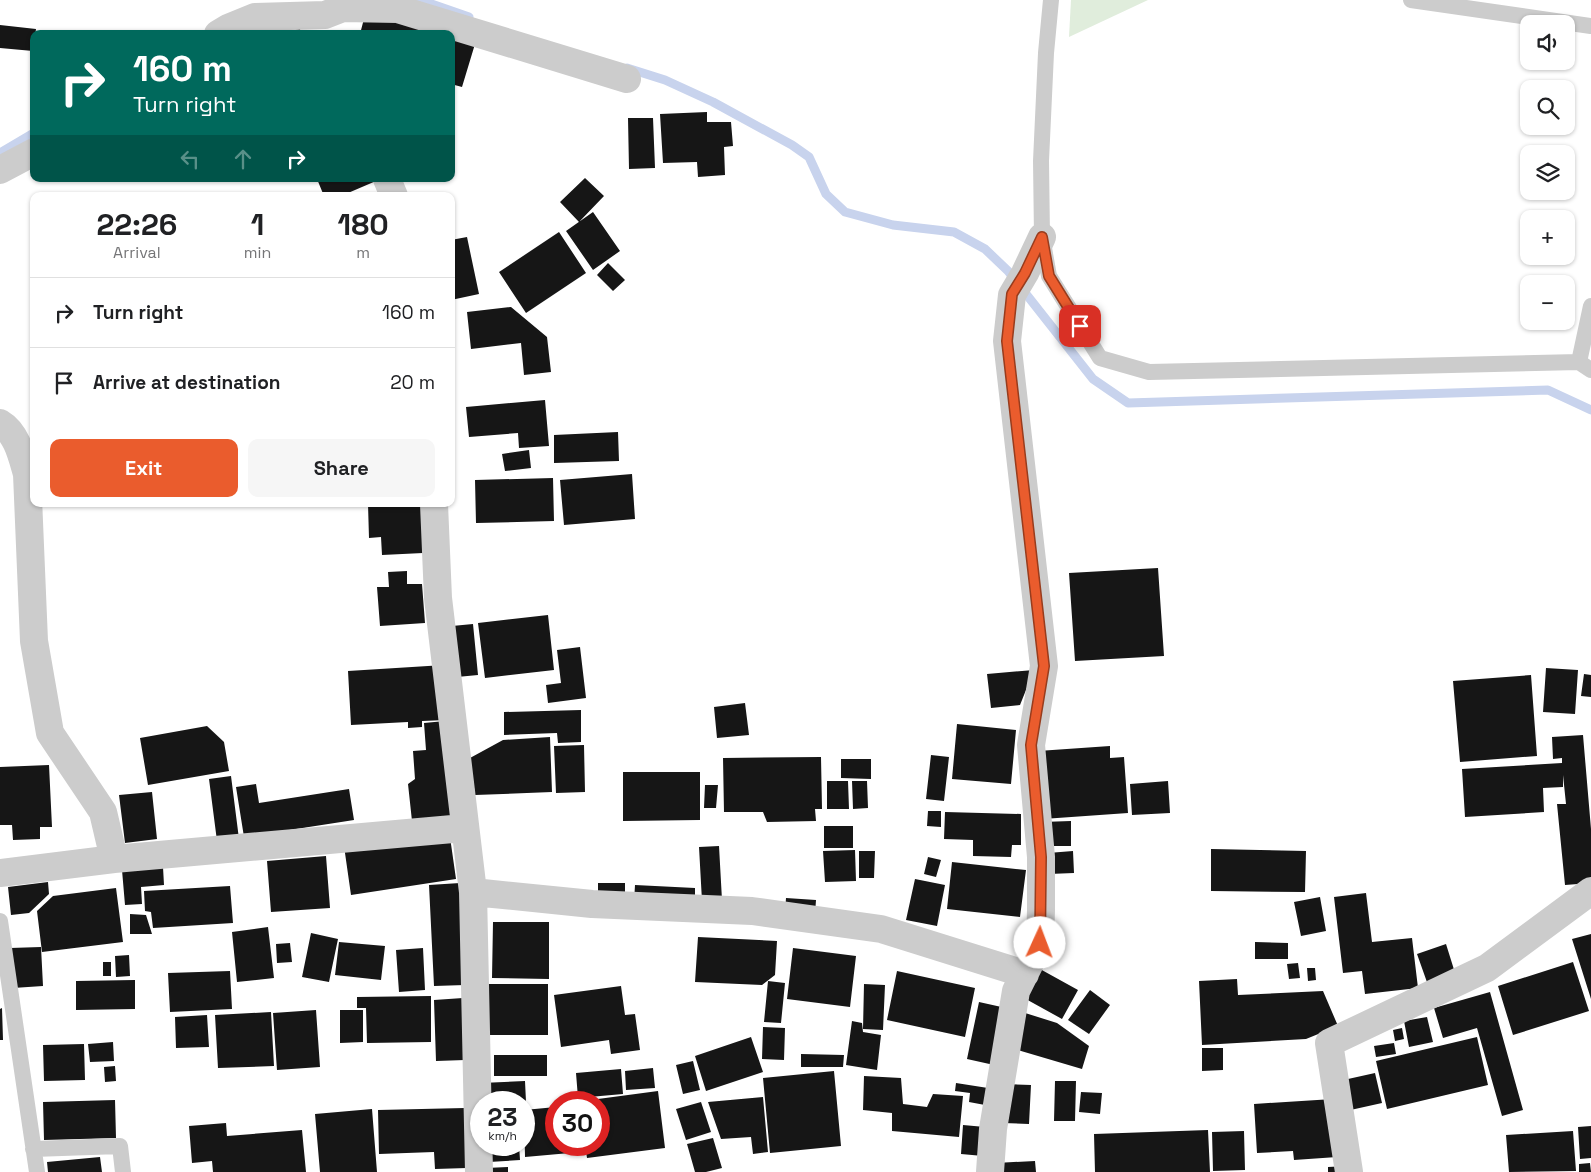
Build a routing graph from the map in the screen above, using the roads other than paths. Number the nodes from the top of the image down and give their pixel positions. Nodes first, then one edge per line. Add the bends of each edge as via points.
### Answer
1 (1051, 0) edge
2 (1411, 0) edge
3 (326, 16) edge
4 (1591, 26) edge
5 (225, 30) edge
6 (627, 79) dead end
7 (30, 154) edge
8 (0, 170) edge
9 (1042, 237) junction
10 (1591, 306) edge
11 (1585, 366) edge
12 (0, 423) edge
13 (434, 507) edge
14 (464, 828) junction
15 (114, 859) junction
16 (0, 873) edge
17 (1591, 891) edge
18 (473, 892) junction
19 (0, 921) edge
20 (1025, 974) junction
21 (33, 1149) junction
22 (37, 1172) edge
23 (123, 1172) edge
24 (479, 1172) edge
25 (990, 1172) edge
26 (1350, 1172) edge

1 - 9 lane via 1041,161
2 - 4 lane
3 - 5 street via 255,17
3 - 6 street via 343,8 398,9
7 - 8 street
9 - 11 lane via 1049,276 1100,358 1149,372
9 - 20 street via 1018,284 1007,341 1044,666 1031,745 1041,857 1040,943
10 - 11 lane
12 - 15 street via 7,428 19,448 27,474 34,641 50,733 102,812
13 - 14 street via 438,598
14 - 15 street
14 - 18 street
15 - 16 street
17 - 26 street via 1486,968 1329,1044
18 - 20 street via 592,904 752,911 881,929
18 - 24 street
19 - 21 lane
20 - 25 street via 1016,991 993,1129
21 - 22 lane
21 - 23 lane via 120,1146

